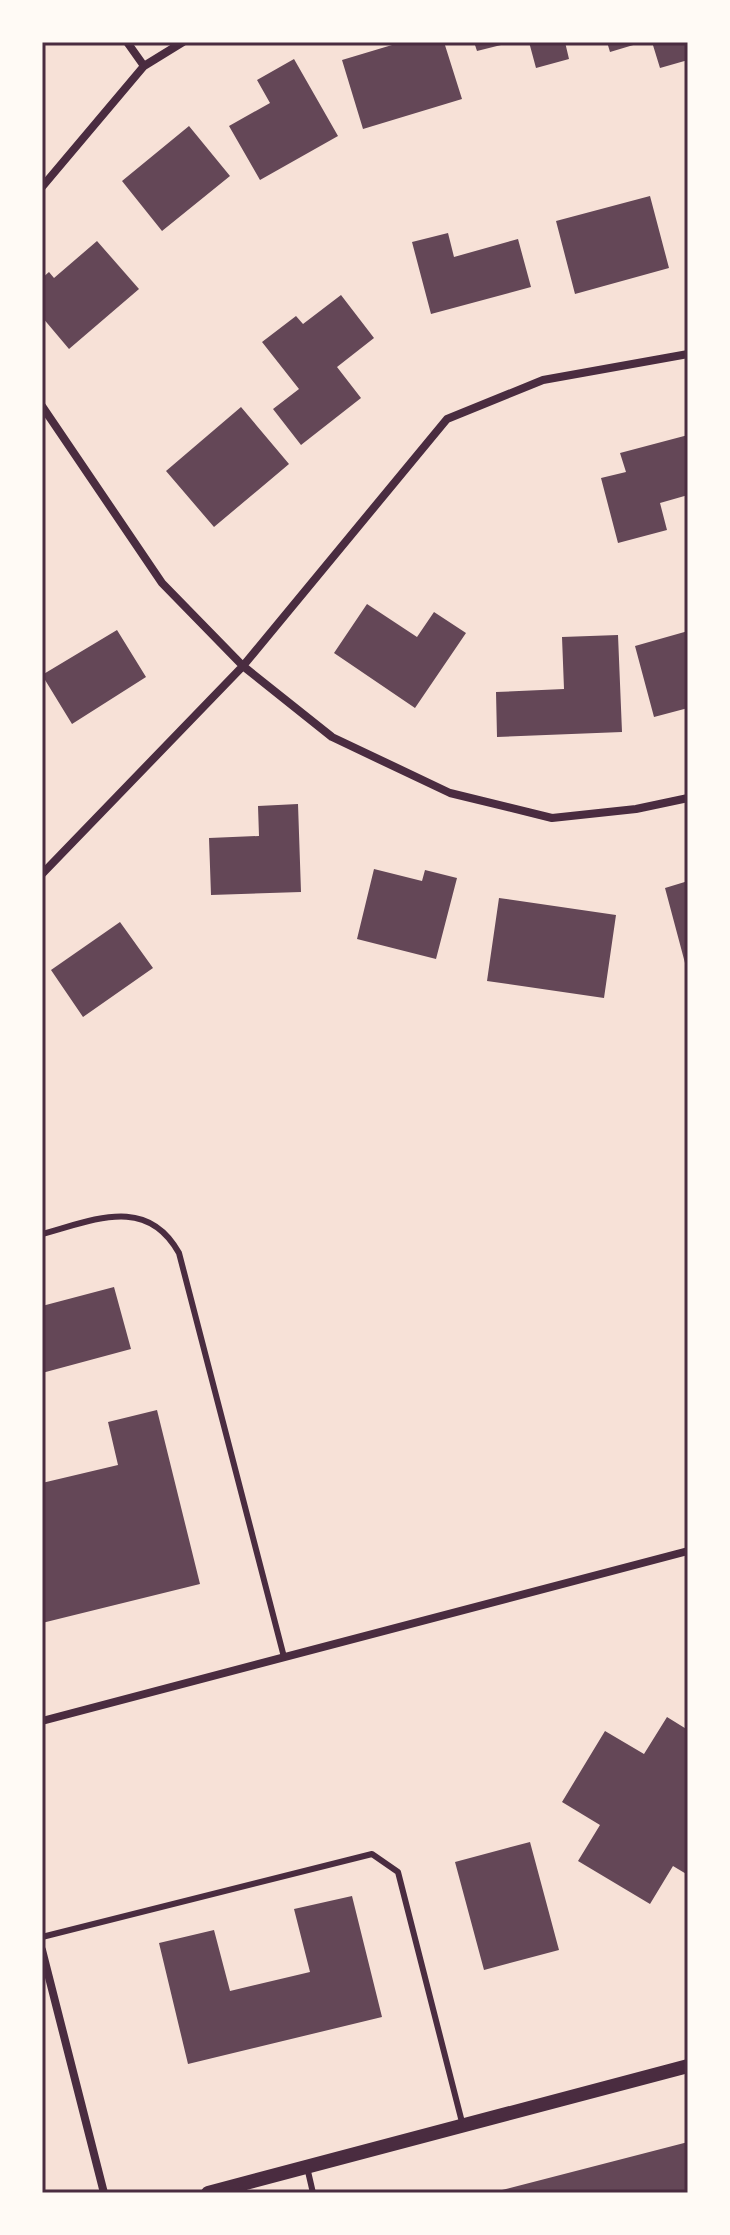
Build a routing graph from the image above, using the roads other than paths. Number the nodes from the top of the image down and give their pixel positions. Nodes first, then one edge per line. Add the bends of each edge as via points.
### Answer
1 (127, 42) edge
2 (183, 42) edge
3 (144, 66) junction
4 (42, 187) edge
5 (688, 354) edge
6 (42, 406) edge
7 (243, 666) junction
8 (688, 798) edge
9 (42, 874) edge
10 (42, 1234) edge
11 (688, 1551) edge
12 (284, 1657) junction
13 (42, 1721) edge
14 (42, 1937) edge
15 (42, 1950) edge
16 (688, 2066) edge
17 (463, 2126) junction
18 (307, 2167) junction
19 (104, 2193) edge
20 (208, 2193) edge
21 (313, 2193) edge

1 - 3 street
2 - 3 street
3 - 4 street
5 - 7 street via 543,380 447,419
6 - 7 street via 162,583
7 - 8 street via 332,737 450,793 552,818
7 - 9 street
10 - 12 lane via 122,1216 157,1225 170,1237 179,1253
11 - 12 street
12 - 13 street
14 - 17 lane via 372,1854 398,1872
15 - 19 street
16 - 17 street
17 - 18 street
18 - 20 street
18 - 21 lane

